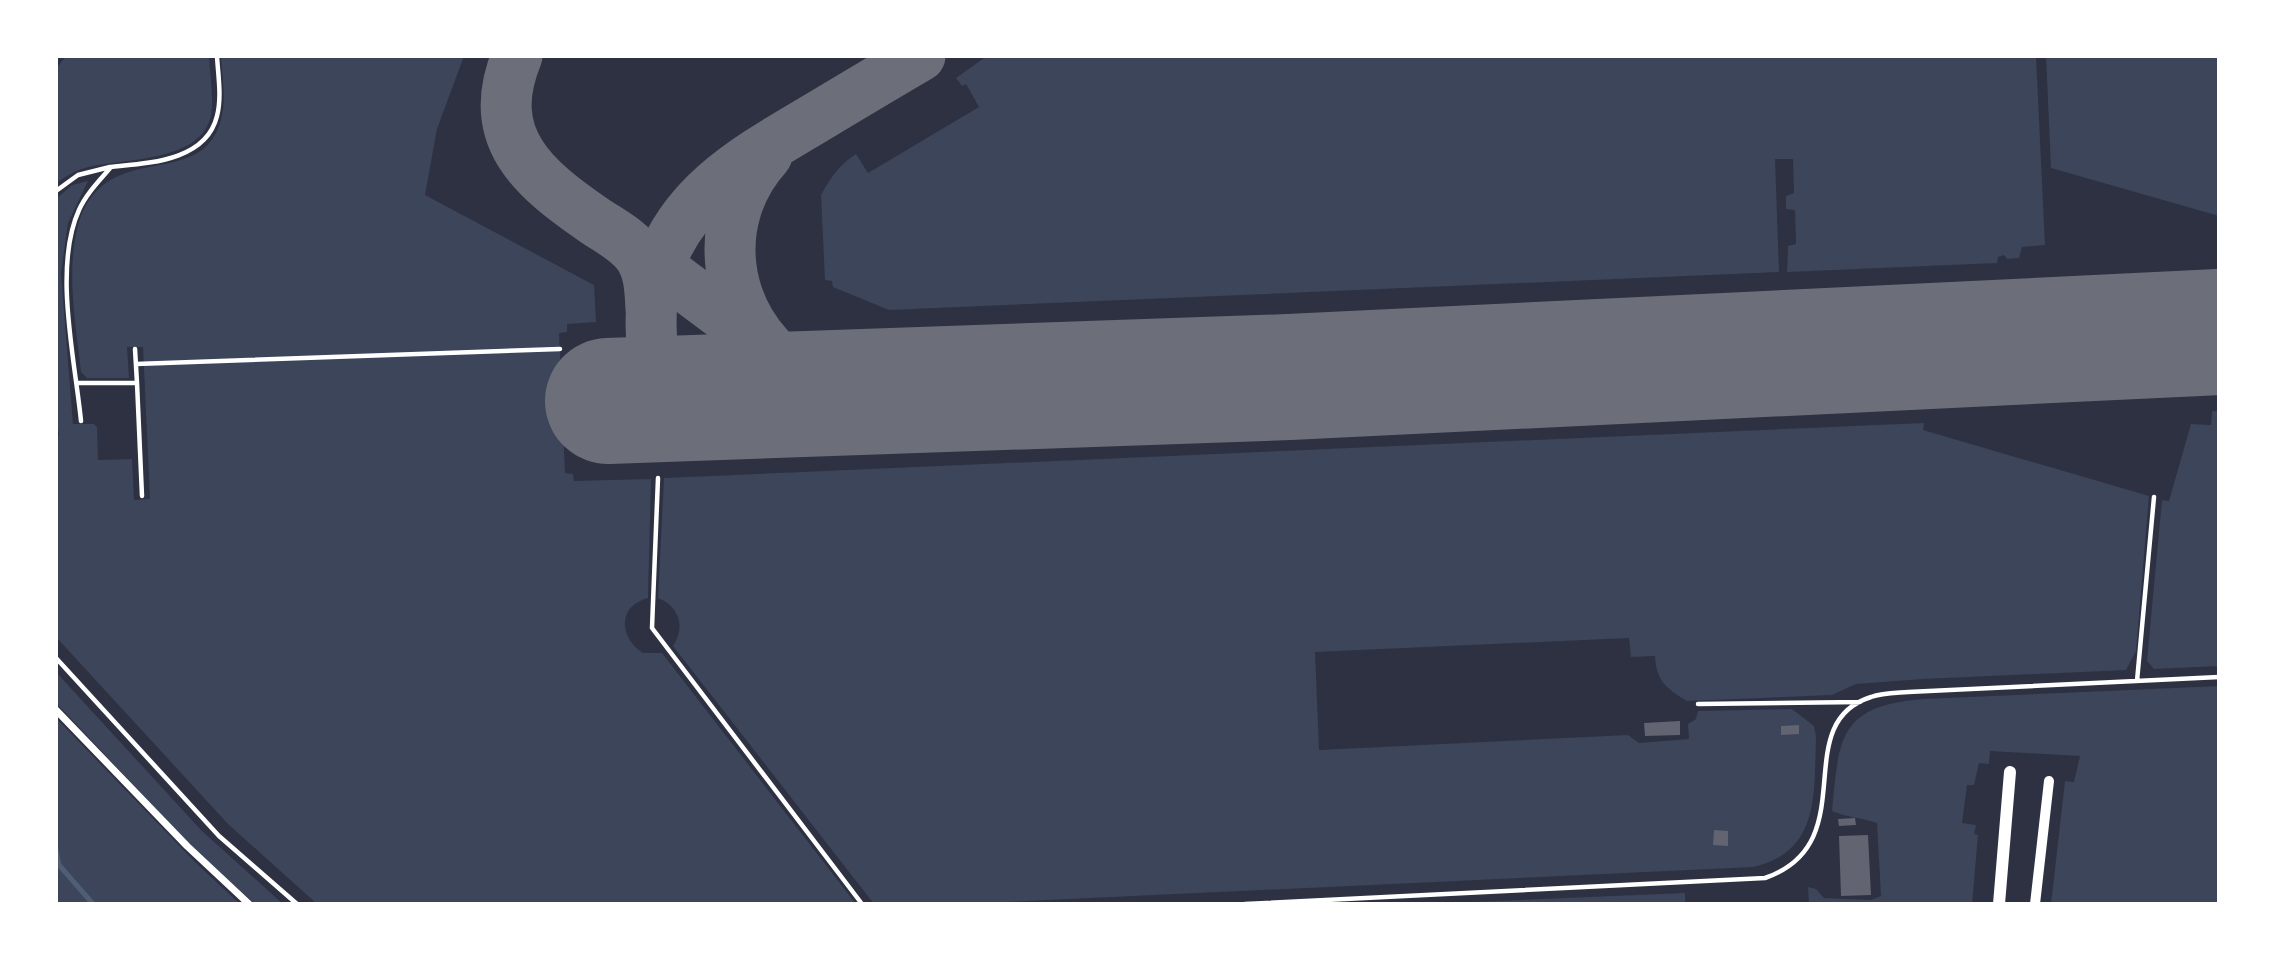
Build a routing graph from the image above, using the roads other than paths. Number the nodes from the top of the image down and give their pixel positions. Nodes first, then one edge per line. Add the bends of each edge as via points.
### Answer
1 (217, 56) edge
2 (111, 167) junction
3 (56, 191) edge
4 (135, 349) dead end
5 (560, 349) dead end
6 (136, 364) junction
7 (77, 383) junction
8 (136, 383) junction
9 (81, 421) dead end
10 (658, 478) dead end
11 (142, 496) dead end
12 (2154, 498) dead end
13 (56, 658) edge
14 (2219, 677) edge
15 (2137, 681) junction
16 (1860, 702) junction
17 (1698, 704) dead end
18 (56, 710) edge
19 (2010, 772) dead end
20 (2049, 781) dead end
21 (249, 904) edge
22 (297, 904) edge
23 (862, 904) edge
24 (1245, 904) edge
25 (1999, 904) edge
26 (2035, 904) edge

1 - 2 lane via 218,114 209,135 184,154
2 - 3 lane via 78,176
2 - 7 lane via 84,199 71,237 67,281
4 - 6 lane
5 - 6 lane
6 - 8 lane
7 - 8 lane
7 - 9 lane
8 - 11 lane
10 - 23 lane via 652,628
12 - 15 lane
13 - 22 lane via 219,836
14 - 15 lane
15 - 16 lane via 1908,692
16 - 17 lane
16 - 24 lane via 1846,711 1831,736 1815,837 1797,863 1765,878
18 - 21 street
19 - 25 main road
20 - 26 street

